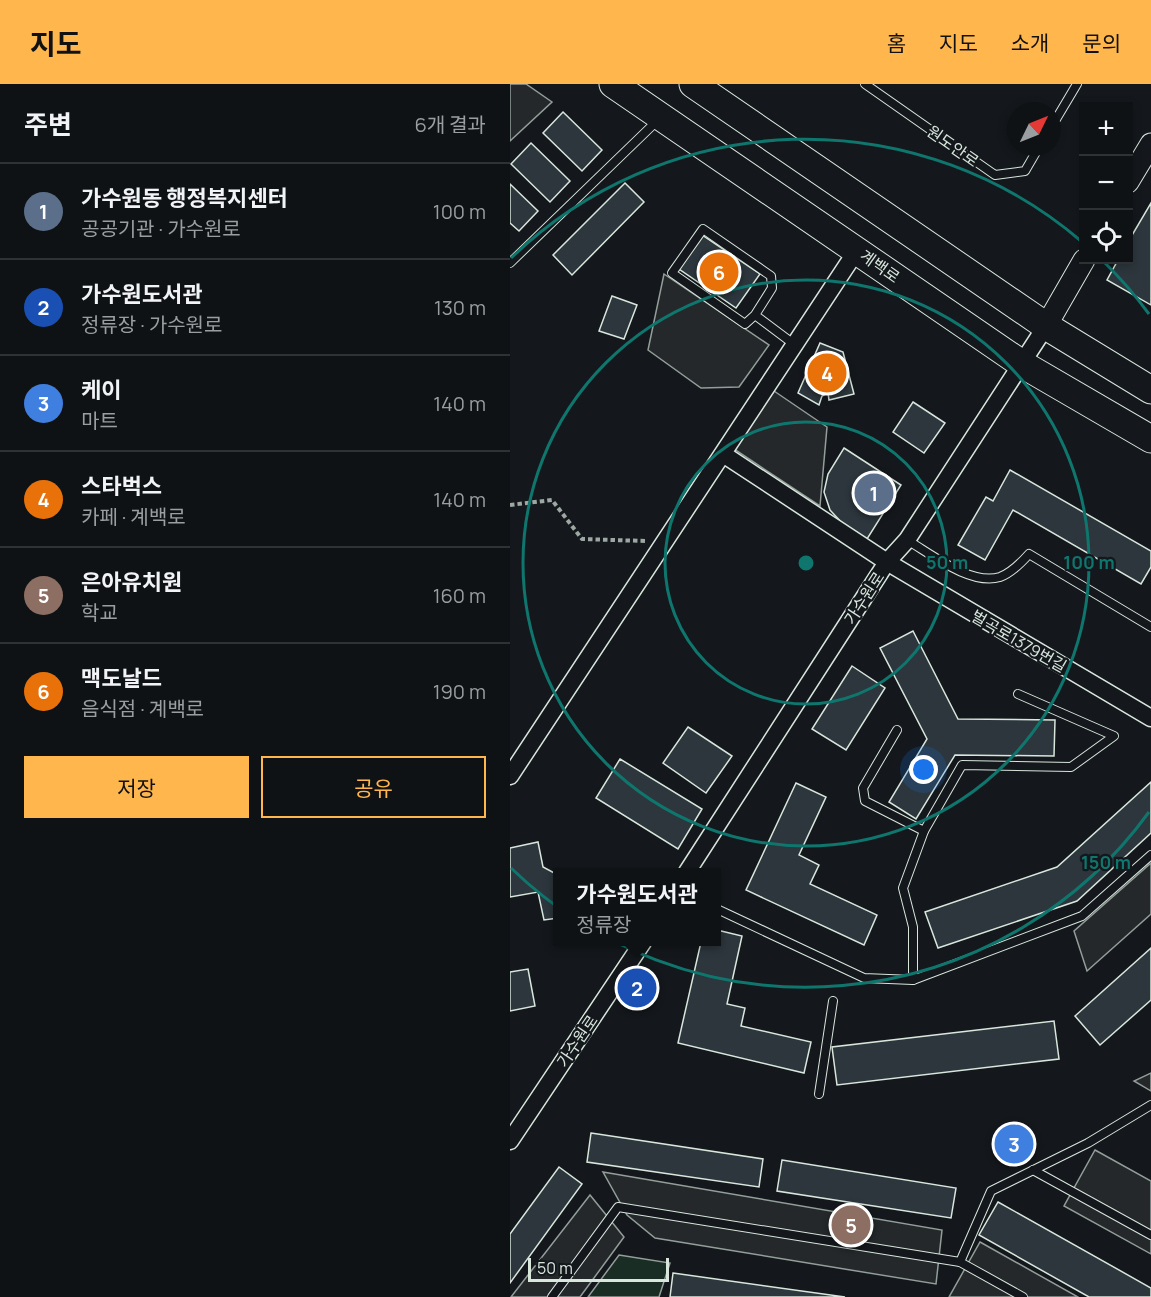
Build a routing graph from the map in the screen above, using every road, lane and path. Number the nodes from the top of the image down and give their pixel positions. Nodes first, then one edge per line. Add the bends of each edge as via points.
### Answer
1 (614, 84) edge
2 (693, 84) edge
3 (881, 84) edge
4 (1077, 84) edge
5 (868, 86) edge
6 (1061, 111) edge
7 (661, 116) junction
8 (1151, 144) edge
9 (1034, 156) edge
10 (1133, 174) edge
11 (857, 250) junction
12 (510, 263) edge
13 (1082, 264) edge
14 (755, 315) junction
15 (1046, 326) junction
16 (795, 345) junction
17 (1022, 364) junction
18 (1151, 390) edge
19 (1151, 439) edge
20 (723, 454) junction
21 (510, 506) edge
22 (907, 540) junction
23 (665, 542) junction
24 (887, 562) junction
25 (1151, 627) edge
26 (1018, 694) dead end
27 (1151, 718) edge
28 (897, 730) dead end
29 (510, 776) edge
30 (924, 831) junction
31 (1151, 855) edge
32 (690, 868) edge
33 (721, 911) edge
34 (640, 946) edge
35 (913, 980) junction
36 (833, 1001) dead end
37 (819, 1094) dead end
38 (1151, 1105) edge
39 (510, 1141) edge
40 (1033, 1170) junction
41 (1151, 1235) edge
42 (960, 1262) junction
43 (552, 1297) edge
44 (1023, 1297) edge

1 - 7 main road, 계백로
2 - 15 main road
3 - 5 lane, 원도안로
4 - 6 lane
5 - 9 lane, 원도안로 via 995,176 1025,171
7 - 11 main road, 계백로
7 - 12 lane
8 - 10 street
11 - 16 street
11 - 17 main road, 계백로
13 - 15 street
14 - 14 lane via 772,288 771,276 703,229 672,273 745,324
14 - 16 lane
15 - 17 street, 가수원로
15 - 18 main road
16 - 20 street
17 - 19 main road, 계백로
17 - 22 street, 가수원로
20 - 23 street
20 - 24 street, 벌곡로1379번길
21 - 23 path via 552,500 582,539
22 - 24 street, 가수원로
22 - 25 lane via 974,578 999,577 1029,555
23 - 29 street
24 - 27 street, 벌곡로1379번길
24 - 32 street, 가수원로
26 - 30 lane via 1114,736 1071,767 962,765
28 - 30 lane via 863,788 865,801
30 - 35 lane via 903,888 913,927
31 - 35 lane via 1082,916
33 - 35 lane via 864,978
34 - 39 street, 가수원로
36 - 37 lane
38 - 40 lane
40 - 41 lane
40 - 42 lane via 991,1191
42 - 43 lane via 618,1207
42 - 44 lane

